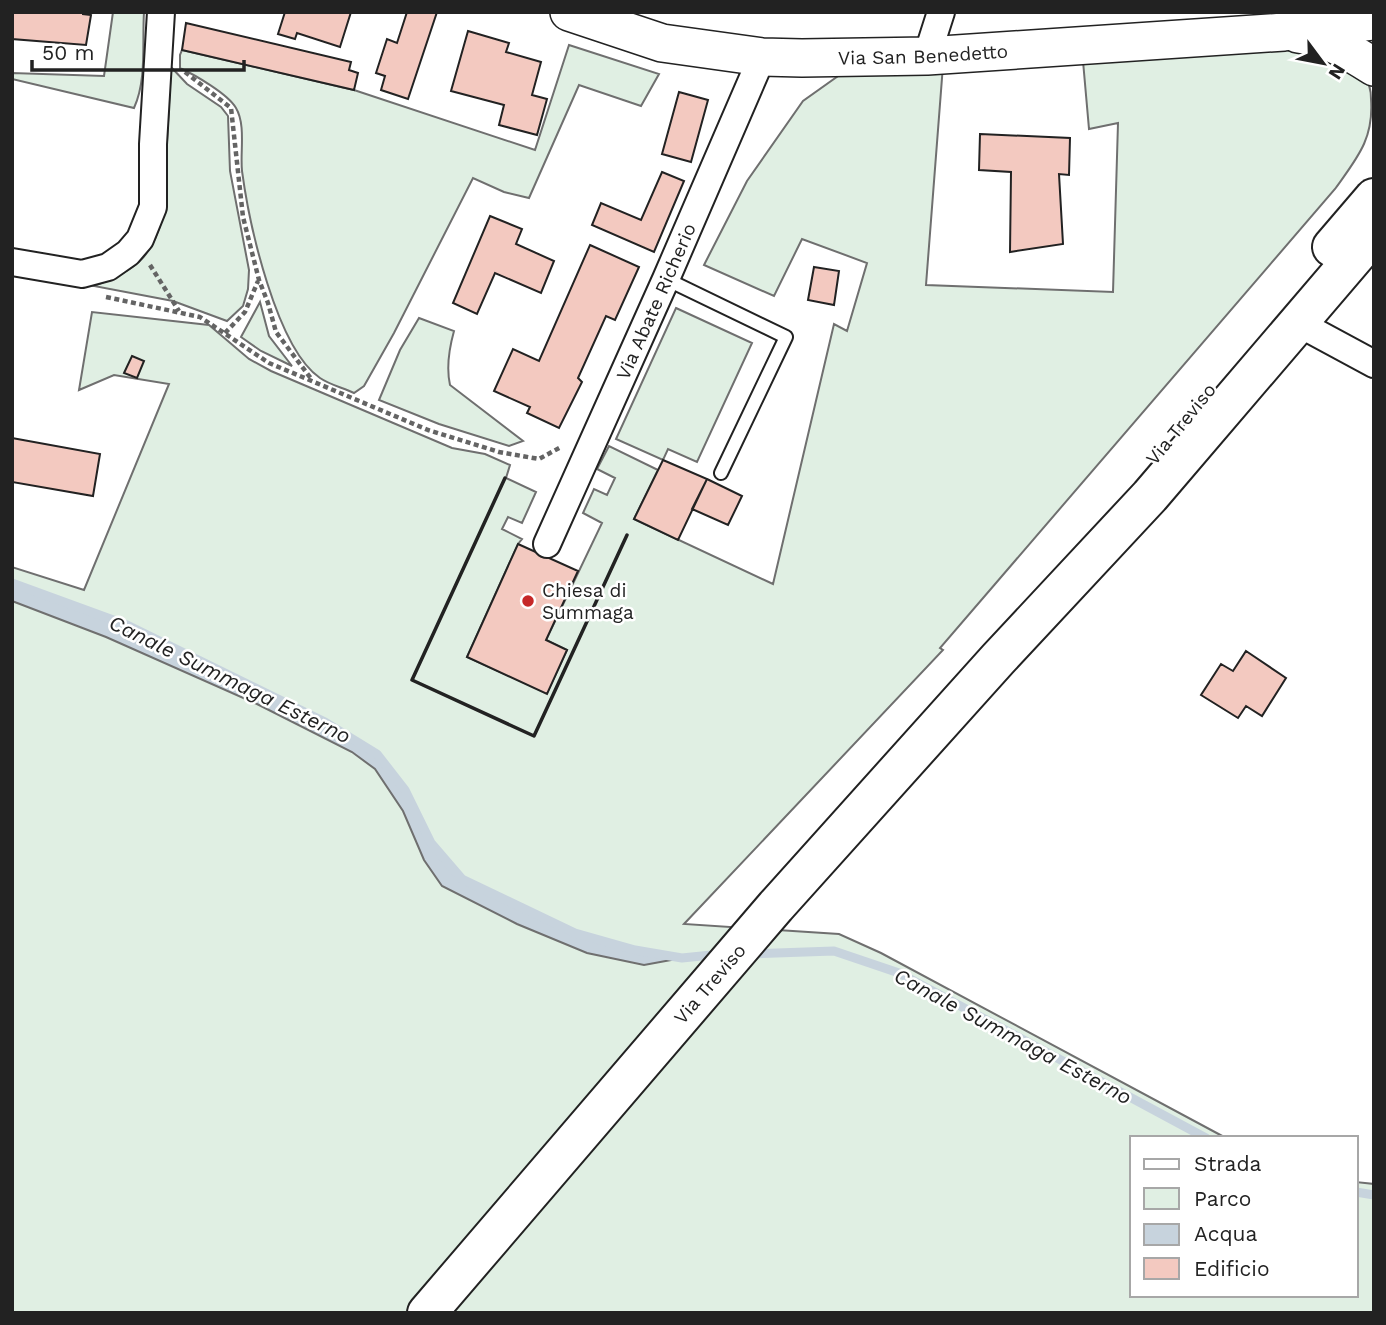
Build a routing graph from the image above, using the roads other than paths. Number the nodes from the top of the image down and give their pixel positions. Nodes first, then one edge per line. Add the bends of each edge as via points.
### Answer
1 (161, 12) edge
2 (569, 12) edge
3 (941, 12) edge
4 (1374, 21) edge
5 (1283, 32) junction
6 (762, 57) junction
7 (927, 57) junction
8 (1374, 67) edge
9 (1371, 208) edge
10 (12, 262) edge
11 (666, 279) junction
12 (1297, 323) junction
13 (1374, 364) edge
14 (721, 473) dead end
15 (547, 544) dead end
16 (998, 659) junction
17 (427, 1313) edge

1 - 10 street via 153,207 140,239 108,267 82,274
2 - 6 street, Via San Benedetto via 662,43
3 - 7 street
4 - 5 street, Via San Benedetto
5 - 7 street, Via San Benedetto
5 - 8 street, Via San Benedetto via 1320,37
6 - 7 street, Via San Benedetto
6 - 11 street, Via Abate Richerio
9 - 12 main road, Via Treviso via 1336,278
9 - 16 main road, Via Treviso via 1221,376 1111,509
11 - 14 lane via 786,337
11 - 15 street, Via Abate Richerio
12 - 13 street
12 - 16 main road, Via Treviso via 1150,496
16 - 17 main road, Via Treviso via 776,906

